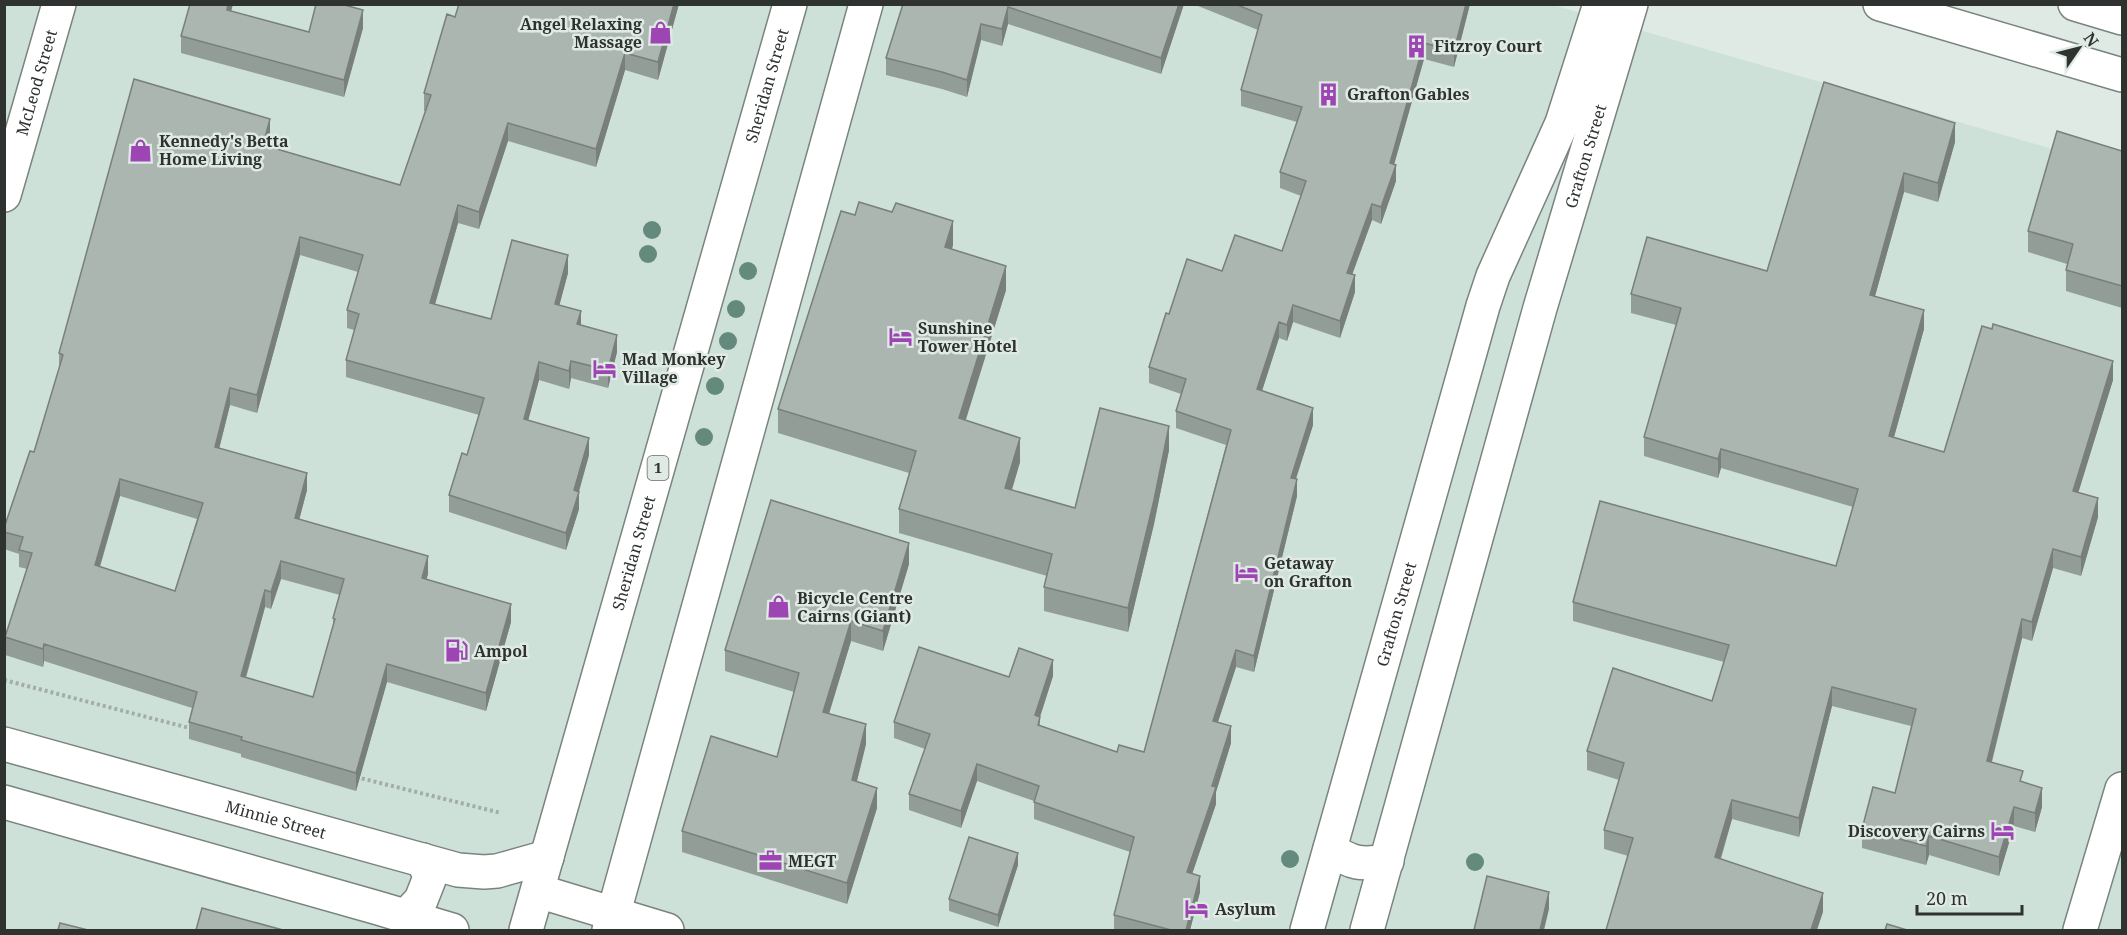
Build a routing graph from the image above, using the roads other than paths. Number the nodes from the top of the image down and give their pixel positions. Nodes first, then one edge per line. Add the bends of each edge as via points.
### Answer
1 (58, 4) edge
2 (790, 4) edge
3 (866, 4) edge
4 (1600, 4) edge
5 (1631, 4) edge
6 (1880, 4) edge
7 (2076, 4) edge
8 (2122, 18) edge
9 (2122, 75) edge
10 (4, 195) edge
11 (1486, 298) junction
12 (1540, 308) junction
13 (7, 747) edge
14 (2122, 789) edge
15 (4, 802) edge
16 (1330, 849) junction
17 (547, 857) junction
18 (423, 860) junction
19 (1387, 861) junction
20 (538, 891) junction
21 (406, 916) junction
22 (611, 922) edge
23 (452, 930) edge
24 (526, 930) edge
25 (667, 930) edge
26 (1307, 930) edge
27 (1367, 930) edge
28 (2080, 930) edge

1 - 10 main road, McLeod Street
2 - 17 main road, Sheridan Street / 1
3 - 22 main road
4 - 11 main road, Grafton Street via 1562,123
5 - 12 main road, Grafton Street
6 - 9 main road
7 - 8 main road
11 - 12 main road via 1513,293 1523,295
11 - 16 main road, Grafton Street
12 - 19 main road, Grafton Street
13 - 18 main road, Minnie Street
14 - 28 main road
15 - 21 main road
16 - 19 main road via 1362,864
16 - 26 main road, Grafton Street
17 - 18 main road, Minnie Street via 484,872 458,870
17 - 20 main road, Sheridan Street / 1
18 - 21 main road via 430,877 421,900
19 - 27 main road, Grafton Street
20 - 22 main road
20 - 24 main road, Sheridan Street / 1
21 - 23 main road
22 - 25 main road

